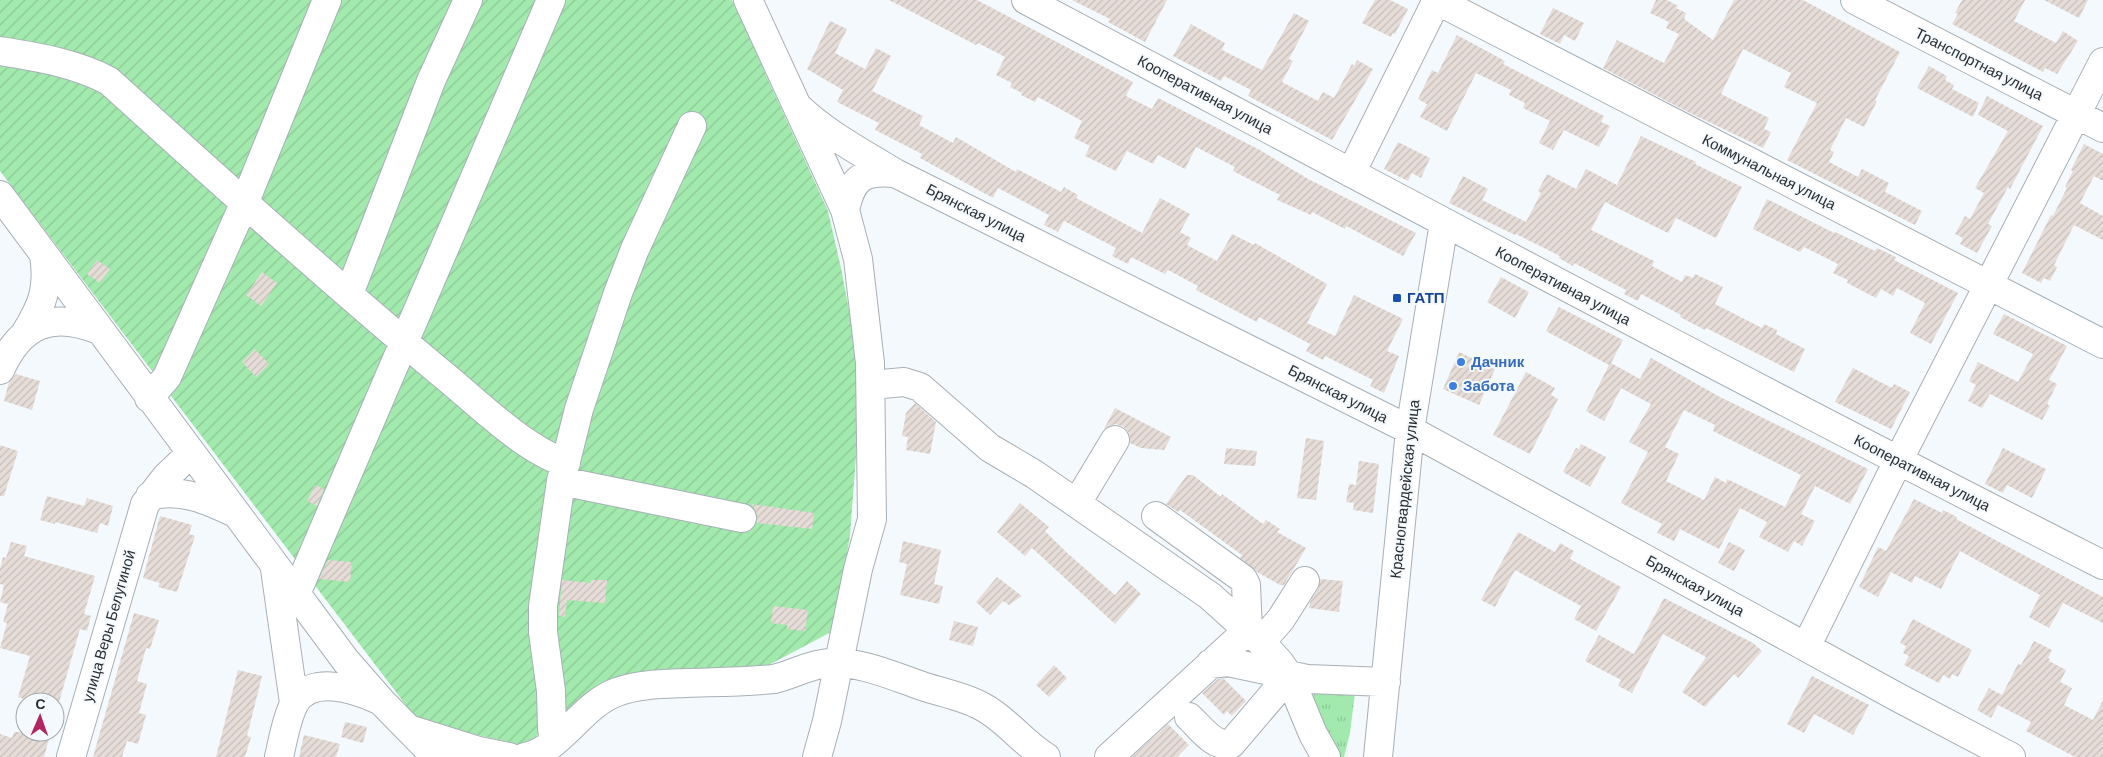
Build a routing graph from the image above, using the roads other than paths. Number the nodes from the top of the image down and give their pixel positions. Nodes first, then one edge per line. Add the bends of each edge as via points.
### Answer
1 (326, 0) edge
2 (468, 0) edge
3 (550, 0) edge
4 (748, 0) edge
5 (1026, 0) edge
6 (1436, 0) edge
7 (1855, 0) edge
8 (0, 51) edge
9 (2103, 62) edge
10 (797, 106) junction
11 (2076, 115) junction
12 (692, 126) dead end
13 (2103, 128) edge
14 (1351, 172) junction
15 (895, 173) junction
16 (0, 196) edge
17 (244, 204) junction
18 (845, 210) junction
19 (1444, 223) junction
20 (44, 255) junction
21 (1990, 286) junction
22 (349, 294) junction
23 (99, 330) junction
24 (26, 332) junction
25 (404, 342) junction
26 (2103, 344) edge
27 (0, 370) edge
28 (871, 385) junction
29 (149, 398) junction
30 (1410, 430) junction
31 (1115, 440) dead end
32 (190, 453) junction
33 (1898, 461) junction
34 (563, 472) junction
35 (150, 496) junction
36 (1077, 503) junction
37 (238, 515) junction
38 (1156, 516) dead end
39 (742, 518) dead end
40 (2103, 565) edge
41 (275, 566) junction
42 (1305, 582) dead end
43 (296, 594) junction
44 (1255, 636) junction
45 (1806, 647) junction
46 (839, 663) junction
47 (1210, 664) junction
48 (1289, 676) junction
49 (1386, 682) junction
50 (381, 701) junction
51 (294, 703) junction
52 (1189, 716) dead end
53 (408, 729) junction
54 (554, 741) junction
55 (71, 757) edge
56 (279, 757) edge
57 (436, 757) edge
58 (508, 757) edge
59 (524, 757) edge
60 (817, 757) edge
61 (1046, 757) edge
62 (1109, 757) edge
63 (1326, 757) edge
64 (1378, 757) edge
65 (2011, 757) edge

1 - 17 street
2 - 22 street via 431,81
3 - 25 street
4 - 10 street
5 - 14 street, Кооперативная улица
6 - 14 street
6 - 21 street, Коммунальная улица
7 - 11 street, Транспортная улица
8 - 17 street via 50,59 98,75
9 - 11 street
10 - 15 street, Брянская улица via 832,135
10 - 18 street
11 - 13 street, Транспортная улица
11 - 21 street
12 - 34 street via 635,249 618,294 579,408
14 - 19 street, Кооперативная улица
15 - 18 street via 877,172 861,177 851,188
15 - 30 street, Брянская улица
16 - 20 street
17 - 22 street
17 - 29 street via 167,377
18 - 28 street via 858,259
19 - 30 street, Красногвардейская улица
19 - 33 street, Кооперативная улица
20 - 23 street
20 - 24 street via 45,294
21 - 26 street, Коммунальная улица
21 - 33 street
22 - 25 street
23 - 24 street via 66,321 48,322
23 - 29 street
24 - 27 street via 12,347
25 - 34 street
25 - 43 street
28 - 36 street via 904,382 920,387 990,448
28 - 46 street via 872,519
29 - 32 street
30 - 45 street, Брянская улица
30 - 49 street, Красногвардейская улица
31 - 36 street
32 - 35 street, улица Веры Белугиной
32 - 37 street
33 - 40 street, Кооперативная улица
33 - 45 street
34 - 39 street
34 - 54 street via 543,606
35 - 37 street via 162,493 193,496
35 - 55 street, улица Веры Белугиной via 142,512
36 - 44 street via 1190,581
37 - 41 street
38 - 44 street via 1243,579
41 - 43 street
41 - 51 street
42 - 44 street via 1281,619
43 - 50 street via 346,661
44 - 47 street
44 - 48 street
45 - 65 street, Брянская улица
46 - 54 street via 811,667 774,679 669,684 618,691 586,710
46 - 60 street via 828,721
46 - 61 street via 984,707
47 - 48 street via 1228,662
47 - 62 street
48 - 49 street
48 - 52 street via 1231,744 1216,742
48 - 63 street
49 - 64 street, Красногвардейская улица
50 - 51 street via 360,692 327,686 306,691
50 - 53 street
51 - 56 street
53 - 57 street
53 - 58 street
54 - 59 street via 546,749

